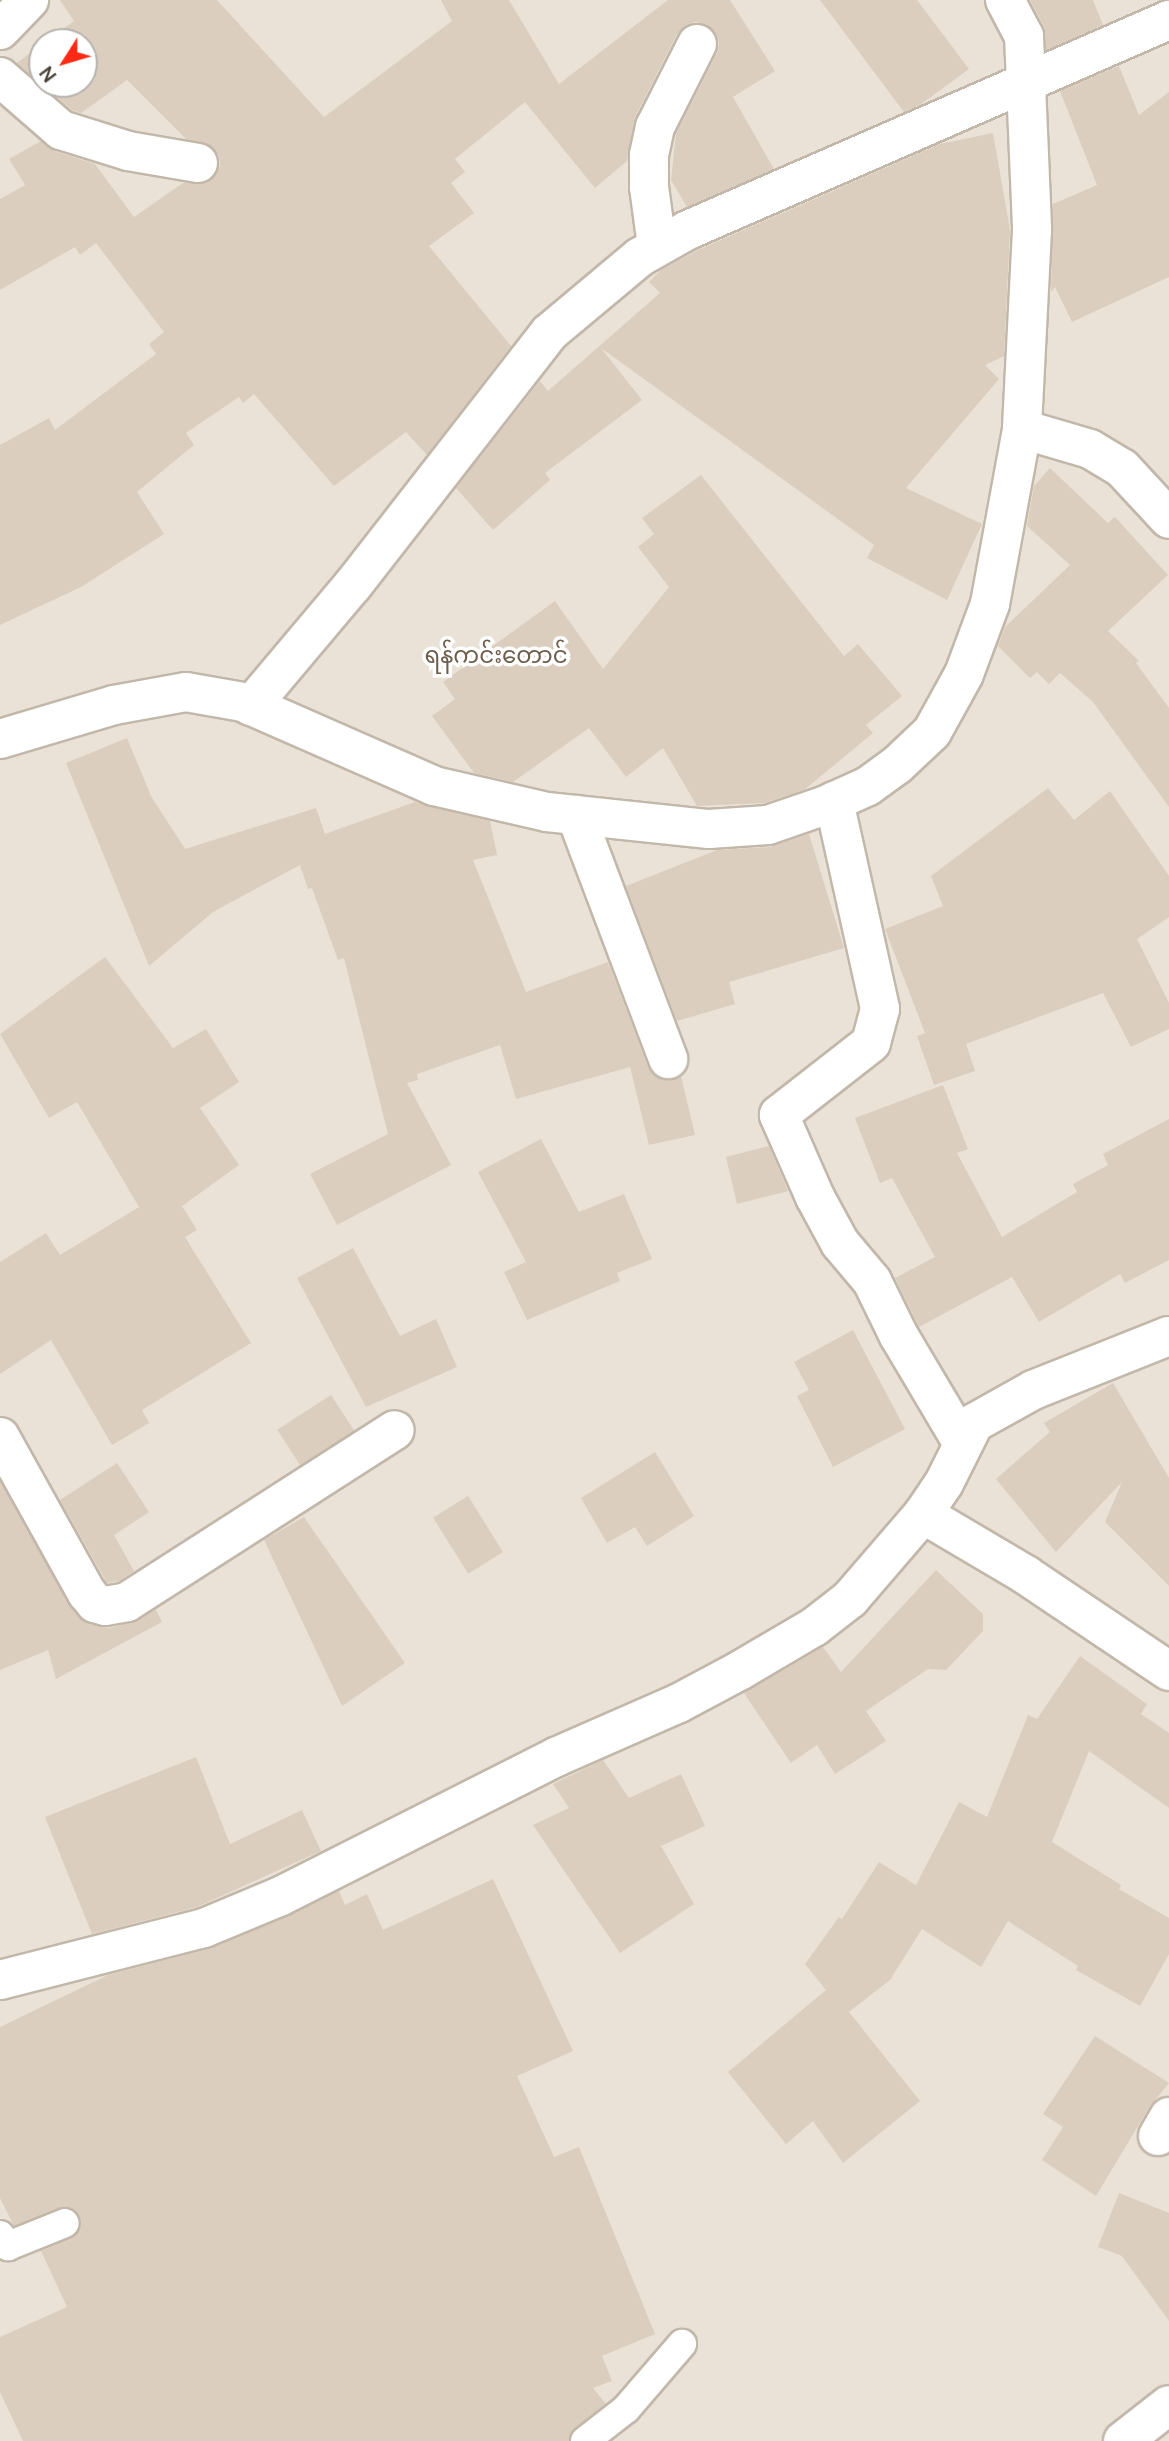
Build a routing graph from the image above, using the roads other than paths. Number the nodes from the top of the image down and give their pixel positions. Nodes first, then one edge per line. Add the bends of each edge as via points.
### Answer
1 (29, 0) edge
2 (1005, 0) edge
3 (1169, 20) edge
4 (0, 30) edge
5 (697, 44) dead end
6 (0, 77) edge
7 (1024, 83) junction
8 (198, 163) dead end
9 (657, 246) junction
10 (1022, 429) junction
11 (1169, 519) edge
12 (251, 706) junction
13 (0, 739) edge
14 (834, 801) junction
15 (576, 816) junction
16 (668, 1059) dead end
17 (1169, 1336) edge
18 (395, 1430) dead end
19 (0, 1437) edge
20 (962, 1442) junction
21 (923, 1514) junction
22 (1169, 1671) edge
23 (0, 1980) edge
24 (65, 2222) dead end
25 (0, 2235) edge
26 (682, 2344) dead end
27 (1169, 2405) edge
28 (585, 2441) edge
29 (1123, 2441) edge

1 - 4 street
2 - 7 street via 1024,36
3 - 7 street
5 - 9 street via 655,127 649,155
6 - 8 street via 61,130 128,151
7 - 9 street
7 - 10 street via 1032,230
9 - 12 street via 549,333 353,585
10 - 11 street via 1090,449 1122,468
10 - 14 street via 990,604 964,674 932,733 868,786
12 - 13 street via 233,698 186,692 114,705
12 - 15 street via 435,786
14 - 15 street via 768,825 709,829
14 - 20 street via 880,1009 870,1043 779,1115 840,1243 872,1281
15 - 16 street
17 - 20 street via 1033,1390 974,1423
18 - 19 street via 127,1602 105,1606 95,1603 86,1592
20 - 21 street via 944,1483
21 - 22 street via 1026,1575
21 - 23 street via 850,1600 814,1627 679,1703 556,1757 281,1896 204,1928
24 - 25 lane via 8,2246
26 - 28 lane via 626,2409
27 - 29 street

